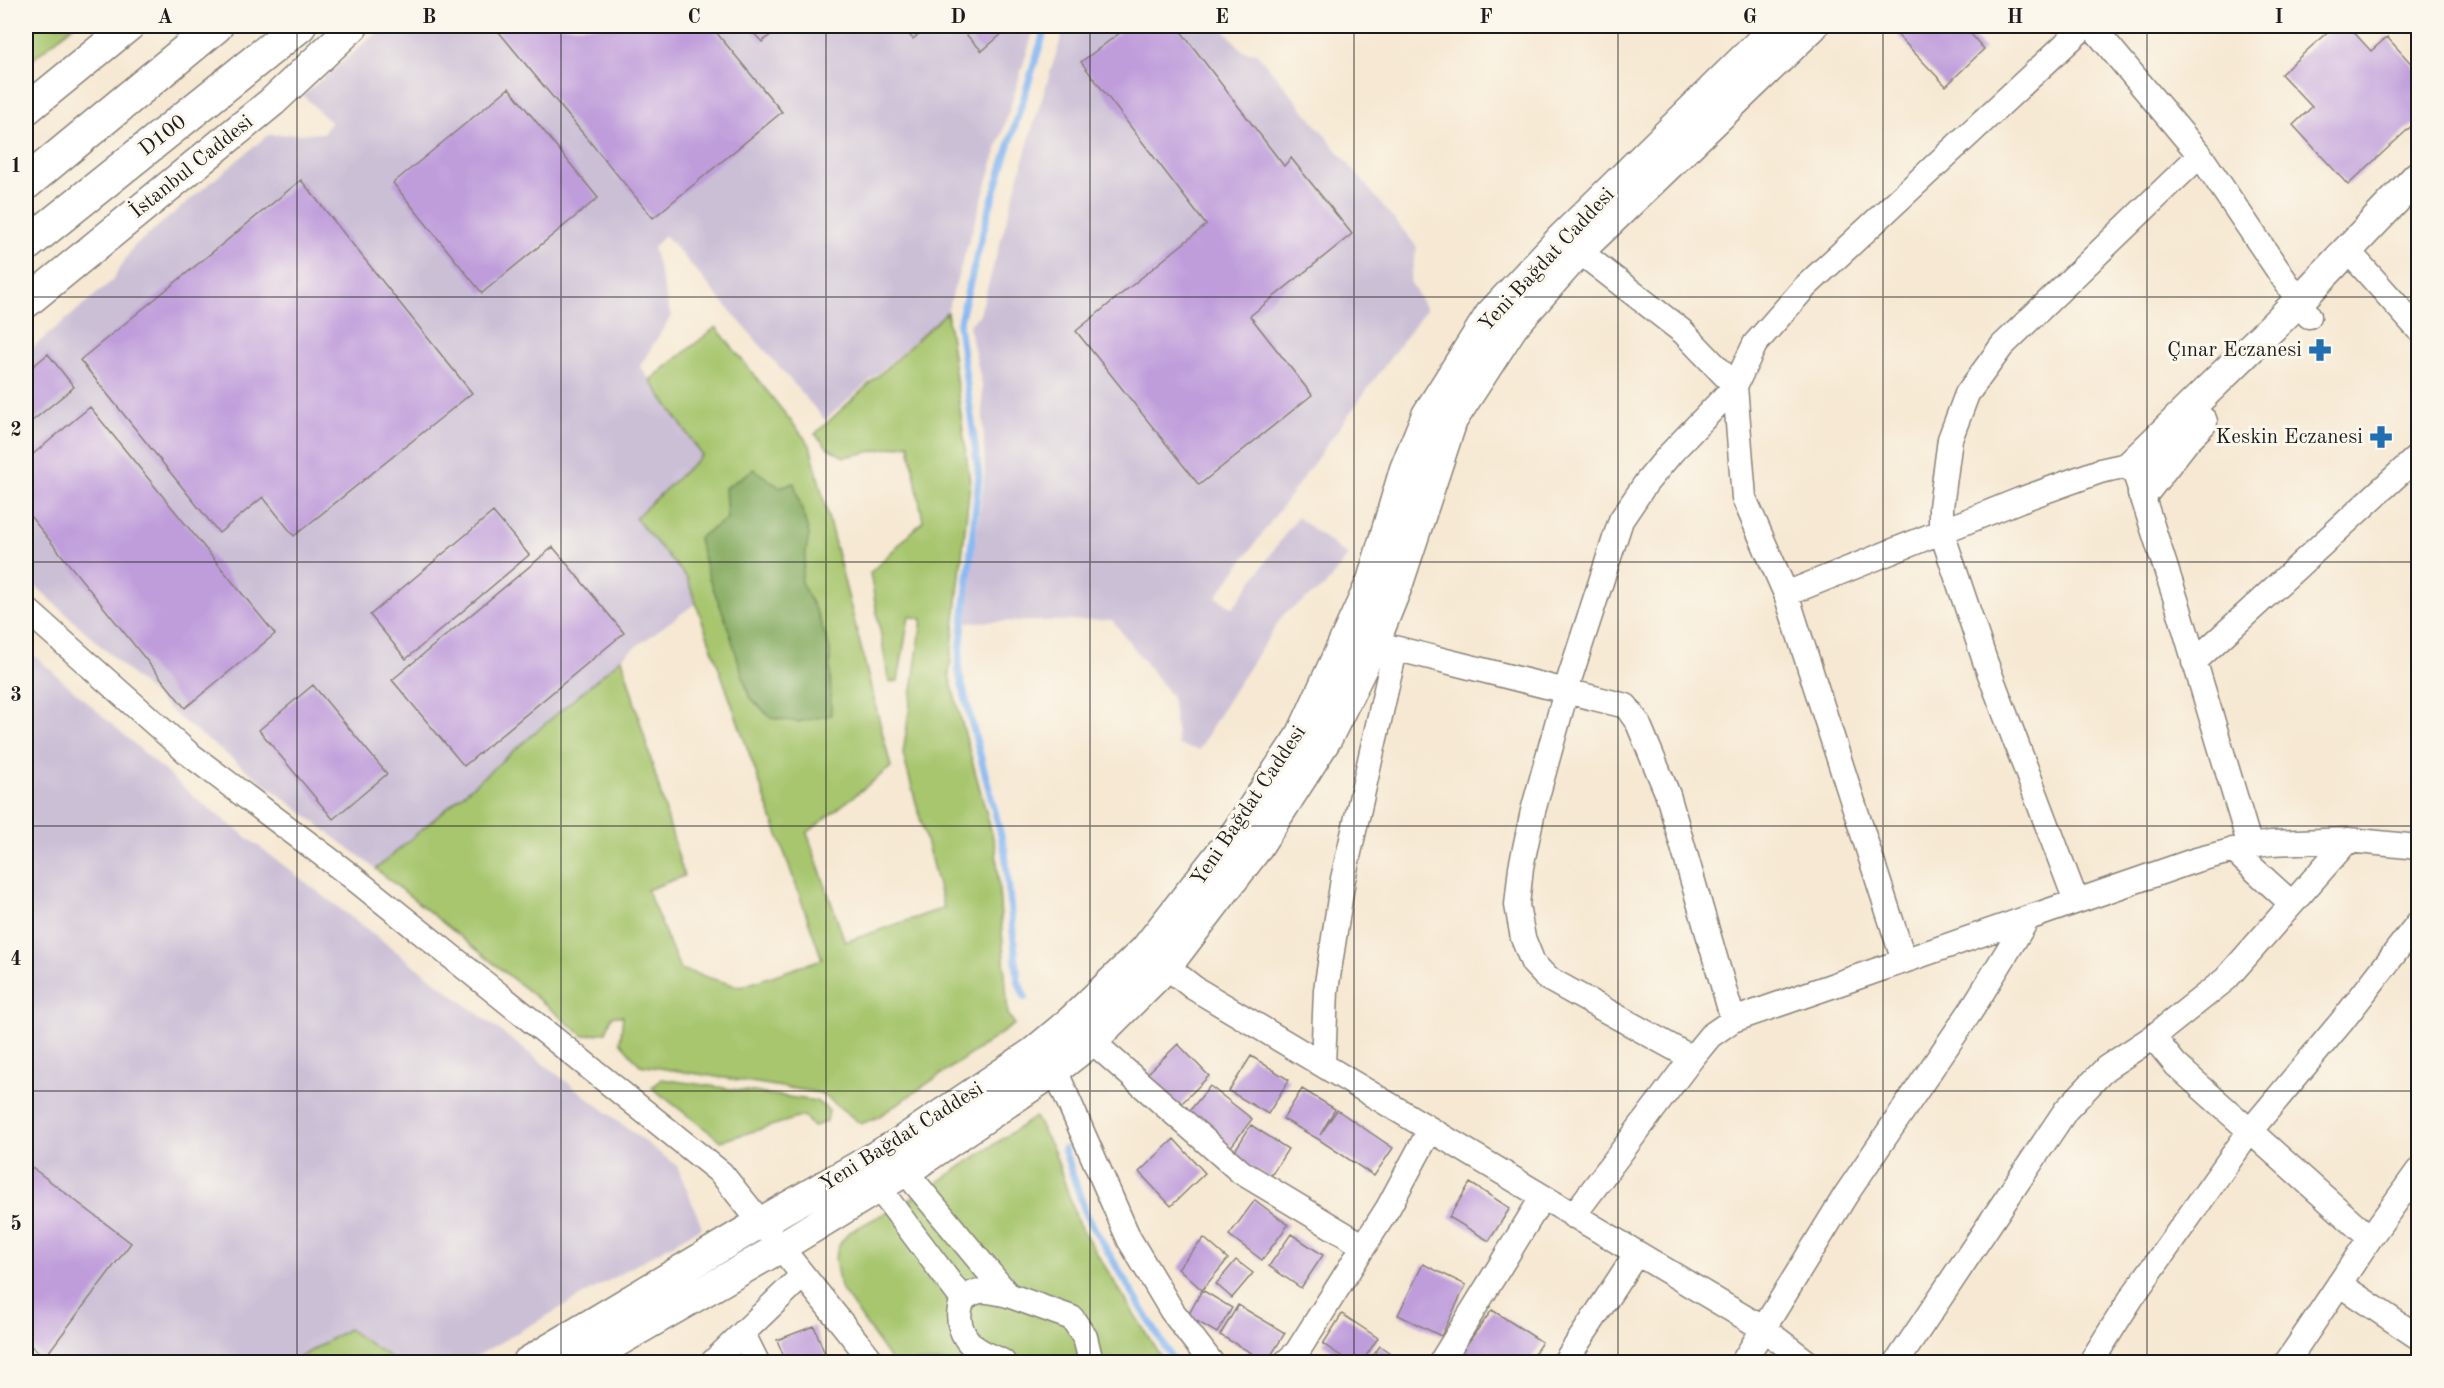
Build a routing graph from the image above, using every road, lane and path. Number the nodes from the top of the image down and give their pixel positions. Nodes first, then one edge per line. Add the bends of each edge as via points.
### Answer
1 (129, 26) edge
2 (216, 26) edge
3 (299, 26) edge
4 (353, 26) edge
5 (1777, 26) edge
6 (1813, 26) edge
7 (2085, 26) edge
8 (2092, 26) edge
9 (26, 110) edge
10 (2200, 155) junction
11 (2418, 176) edge
12 (26, 183) edge
13 (2418, 203) edge
14 (26, 245) edge
15 (1579, 251) junction
16 (2358, 262) junction
17 (26, 303) edge
18 (2304, 308) junction
19 (2418, 329) edge
20 (1735, 386) junction
21 (2418, 456) edge
22 (2132, 464) junction
23 (2143, 493) junction
24 (1941, 530) junction
25 (1786, 594) junction
26 (26, 609) edge
27 (1385, 646) junction
28 (2194, 662) junction
29 (1567, 690) junction
30 (2348, 840) junction
31 (2418, 847) edge
32 (2241, 848) junction
33 (2076, 901) junction
34 (2292, 904) junction
35 (2028, 918) junction
36 (2418, 923) edge
37 (1156, 958) junction
38 (1904, 961) junction
39 (1733, 1020) junction
40 (1070, 1022) junction
41 (2153, 1037) junction
42 (1092, 1041) junction
43 (1692, 1058) junction
44 (1323, 1065) junction
45 (1055, 1070) junction
46 (1430, 1130) junction
47 (2250, 1131) junction
48 (905, 1171) junction
49 (2418, 1171) edge
50 (878, 1187) junction
51 (1542, 1197) junction
52 (1573, 1216) junction
53 (760, 1223) junction
54 (2370, 1238) junction
55 (1364, 1246) junction
56 (781, 1247) junction
57 (1636, 1254) junction
58 (803, 1275) junction
59 (2339, 1284) junction
60 (1008, 1295) junction
61 (963, 1300) junction
62 (1764, 1329) junction
63 (742, 1334) junction
64 (2418, 1337) edge
65 (1299, 1359) edge
66 (528, 1362) edge
67 (582, 1362) edge
68 (713, 1362) edge
69 (757, 1362) edge
70 (873, 1362) edge
71 (1003, 1362) edge
72 (1091, 1362) edge
73 (1211, 1362) edge
74 (1441, 1362) edge
75 (1565, 1362) edge
76 (1743, 1362) edge
77 (1807, 1362) edge
78 (1897, 1362) edge
79 (2091, 1362) edge
80 (2287, 1362) edge

1 - 9 main road
2 - 12 highway
3 - 14 highway, D100 / D100
4 - 17 main road, İstanbul Caddesi via 272,102
5 - 37 main road, Yeni Bağdat Caddesi via 1561,239 1490,315 1427,415 1372,581 1302,734
6 - 15 main road, Yeni Bağdat Caddesi
7 - 20 street via 1805,287 1755,344
8 - 10 street
10 - 18 street
10 - 24 street via 2002,346 1968,394 1950,439
11 - 18 main road
13 - 16 main road
15 - 20 street via 1683,332
15 - 27 main road, Yeni Bağdat Caddesi via 1514,326 1452,420 1397,586
16 - 18 main road
16 - 19 street
18 - 22 main road
18 - 23 main road via 2186,438
20 - 25 street via 1744,498
20 - 29 street via 1664,461 1622,520
21 - 28 street
22 - 23 street
22 - 24 street via 2100,471
23 - 28 street
24 - 25 street
24 - 33 street via 1985,661
25 - 38 street
26 - 53 street via 188,753 351,876 721,1173
27 - 29 street
27 - 37 main road, Yeni Bağdat Caddesi via 1260,843
27 - 44 street via 1326,990
28 - 32 street
29 - 39 street via 1626,706 1638,723 1668,795
29 - 43 street via 1521,867 1518,905 1523,938 1533,963 1547,978
30 - 31 street
30 - 32 street
30 - 34 street
32 - 33 street
32 - 34 street
33 - 35 street
34 - 41 street via 2226,979
35 - 38 street
35 - 62 street via 1845,1196
36 - 47 street
37 - 40 main road, Yeni Bağdat Caddesi
37 - 42 main road, Yeni Bağdat Caddesi
37 - 44 street via 1194,988
38 - 39 street
39 - 43 street via 1710,1036
40 - 42 street
40 - 53 main road, Yeni Bağdat Caddesi via 1033,1053 901,1142
41 - 47 street via 2176,1065
41 - 78 street via 2106,1068 2066,1110
42 - 45 main road, Yeni Bağdat Caddesi
42 - 55 street via 1241,1172
43 - 52 street
44 - 46 street
45 - 48 main road, Yeni Bağdat Caddesi
45 - 73 street via 1130,1239 1172,1311
46 - 51 street
46 - 55 street
47 - 54 street
47 - 79 street via 2132,1297
48 - 50 main road, Yeni Bağdat Caddesi
48 - 60 street
49 - 54 street
50 - 56 main road, Yeni Bağdat Caddesi
50 - 61 street
51 - 52 street
51 - 74 street
52 - 57 street
53 - 56 street
53 - 66 main road, Yeni Bağdat Caddesi
54 - 59 street
55 - 65 street
56 - 58 street
56 - 67 main road, Yeni Bağdat Caddesi
57 - 62 street
57 - 75 street
58 - 63 street
58 - 70 street
59 - 64 street
59 - 80 street
60 - 61 street via 984,1290 971,1292
60 - 72 street via 1072,1318 1084,1337
61 - 71 street via 958,1321 965,1337 979,1351
62 - 76 street
62 - 77 street
63 - 68 street
63 - 69 street

